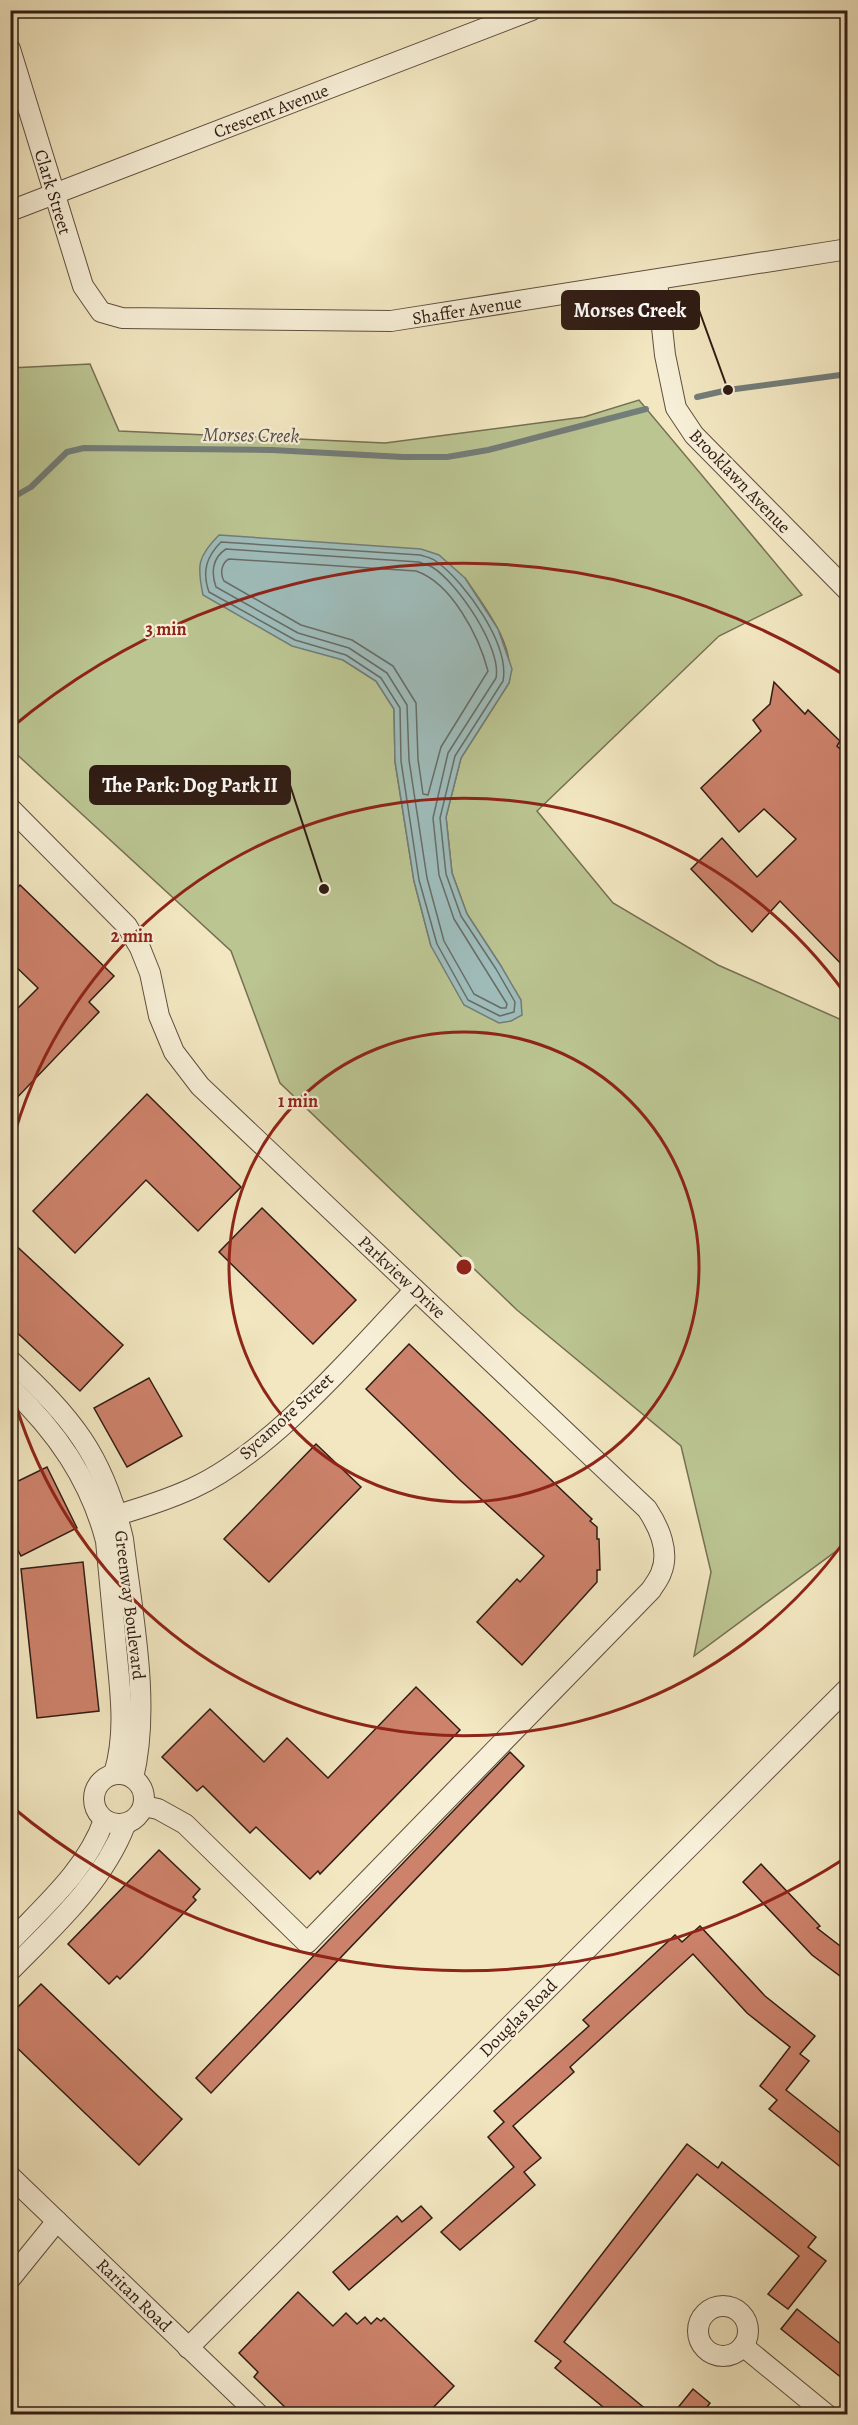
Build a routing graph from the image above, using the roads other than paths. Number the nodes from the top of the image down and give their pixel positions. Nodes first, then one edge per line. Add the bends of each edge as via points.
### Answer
1 (532, 10) edge
2 (10, 49) edge
3 (53, 194) junction
4 (10, 211) edge
5 (848, 249) edge
6 (657, 281) junction
7 (92, 298) joint
8 (845, 583) edge
9 (10, 808) edge
10 (415, 1290) junction
11 (10, 1360) edge
12 (10, 1387) edge
13 (109, 1517) junction
14 (848, 1688) edge
15 (124, 1776) junction
16 (144, 1806) junction
17 (104, 1820) junction
18 (125, 1825) junction
19 (10, 1942) edge
20 (10, 1971) edge
21 (10, 2176) edge
22 (57, 2221) junction
23 (10, 2279) edge
24 (743, 2346) dead end
25 (188, 2348) junction
26 (258, 2415) edge
27 (826, 2415) edge

1 - 3 street, Crescent Avenue
2 - 3 street, Clark Street
3 - 4 street, Crescent Avenue
3 - 7 street, Clark Street via 83,286
5 - 6 street, Shaffer Avenue
6 - 7 street, Shaffer Avenue via 391,321 122,318 101,312
6 - 8 street, Brooklawn Avenue via 665,355 676,408 694,435
9 - 10 street, Parkview Drive via 127,926 141,948 159,1016 174,1053 201,1086
10 - 13 street, Sycamore Street via 314,1394 247,1453 193,1488
10 - 16 street, Parkview Drive via 647,1509 659,1527 664,1553 662,1573 651,1590 307,1943 185,1824
11 - 13 street, Greenway Boulevard via 48,1396 96,1458
12 - 13 street, Greenway Boulevard via 58,1437
13 - 15 street, Greenway Boulevard via 123,1539 140,1689 137,1761
14 - 25 street, Douglas Road
15 - 16 street via 143,1790
15 - 17 street via 101,1781 94,1795 96,1809
16 - 18 street via 136,1819
17 - 18 street
17 - 19 street via 81,1864
18 - 20 street via 96,1878
21 - 22 street, Raritan Road
22 - 23 street
22 - 25 street, Raritan Road
24 - 27 street
25 - 26 street, Raritan Road

